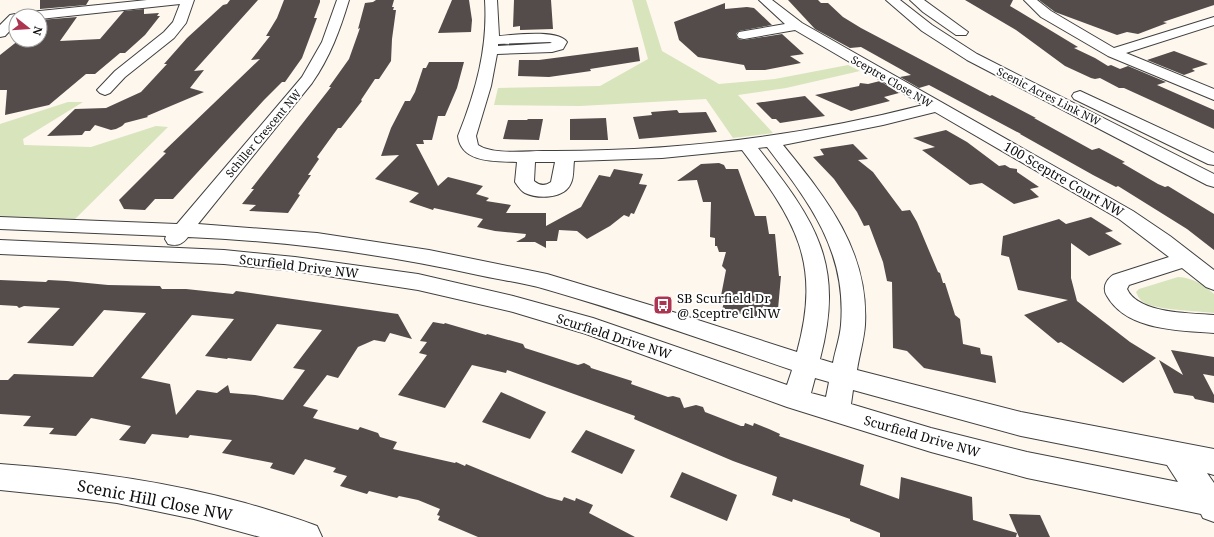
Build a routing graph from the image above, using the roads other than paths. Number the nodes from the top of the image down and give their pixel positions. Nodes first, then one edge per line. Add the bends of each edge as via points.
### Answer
1 (182, 0) edge
2 (188, 0) edge
3 (343, 0) edge
4 (491, 0) edge
5 (765, 0) edge
6 (892, 0) edge
7 (916, 0) edge
8 (1030, 0) edge
9 (48, 14) edge
10 (1214, 21) edge
11 (8, 25) edge
12 (797, 26) junction
13 (0, 33) edge
14 (744, 35) dead end
15 (972, 40) dead end
16 (985, 47) dead end
17 (1113, 53) junction
18 (105, 90) dead end
19 (1214, 95) edge
20 (937, 106) junction
21 (771, 141) junction
22 (747, 145) junction
23 (527, 157) junction
24 (565, 157) junction
25 (1214, 160) edge
26 (1214, 181) edge
27 (0, 223) edge
28 (182, 230) junction
29 (839, 238) junction
30 (809, 239) junction
31 (0, 247) edge
32 (162, 254) junction
33 (1186, 259) junction
34 (1214, 282) edge
35 (1214, 324) edge
36 (805, 366) junction
37 (843, 377) junction
38 (796, 399) junction
39 (836, 412) junction
40 (1178, 456) junction
41 (1214, 462) edge
42 (0, 477) edge
43 (1213, 505) edge
44 (306, 537) edge

1 - 9 street
2 - 18 street via 179,23 169,35 120,74
3 - 28 street, Schiller Crescent NW via 321,60 307,80
4 - 23 street, Sceptre Close NW via 492,45 484,90 467,141 474,151 483,155
5 - 12 street, Sceptre Close NW
6 - 26 street, Scenic Acres Link NW via 927,28 972,57
7 - 15 street
8 - 17 street via 1046,14
10 - 17 street
11 - 13 street
12 - 14 street
12 - 20 street, Sceptre Close NW
16 - 25 street, Scenic Acres Link NW via 1018,67
17 - 19 street
20 - 21 street, Sceptre Close NW via 858,126
20 - 33 street, 100 Sceptre Court NW via 1126,215
21 - 22 street, Sceptre Close NW
21 - 29 street via 815,198
22 - 24 street, Sceptre Close NW
22 - 30 street via 787,198
23 - 24 street, Sceptre Close NW
23 - 24 street via 524,182 530,189 543,191 555,189 562,183
27 - 28 street, Scurfield Drive NW
28 - 32 street, Schiller Crescent NW
28 - 36 street, Scurfield Drive NW via 317,240 429,257 498,271 547,282 665,318
29 - 30 street
29 - 37 street via 849,268 853,323
30 - 36 street via 816,267 818,299 816,323
31 - 32 street, Scurfield Drive NW
32 - 38 street, Scurfield Drive NW via 295,264 379,276 513,304 593,327
33 - 34 street, 100 Sceptre Court NW
33 - 35 street via 1121,280 1115,287 1117,293 1127,304 1152,316
36 - 37 street, Scurfield Drive NW
36 - 38 street
37 - 39 street
37 - 40 street, Scurfield Drive NW via 1021,424
38 - 39 street, Scurfield Drive NW
39 - 43 street, Scurfield Drive NW via 1027,465
40 - 41 street, Scurfield Drive NW
40 - 43 street
42 - 44 street, Scenic Hill Close NW via 37,479 178,501 242,516

